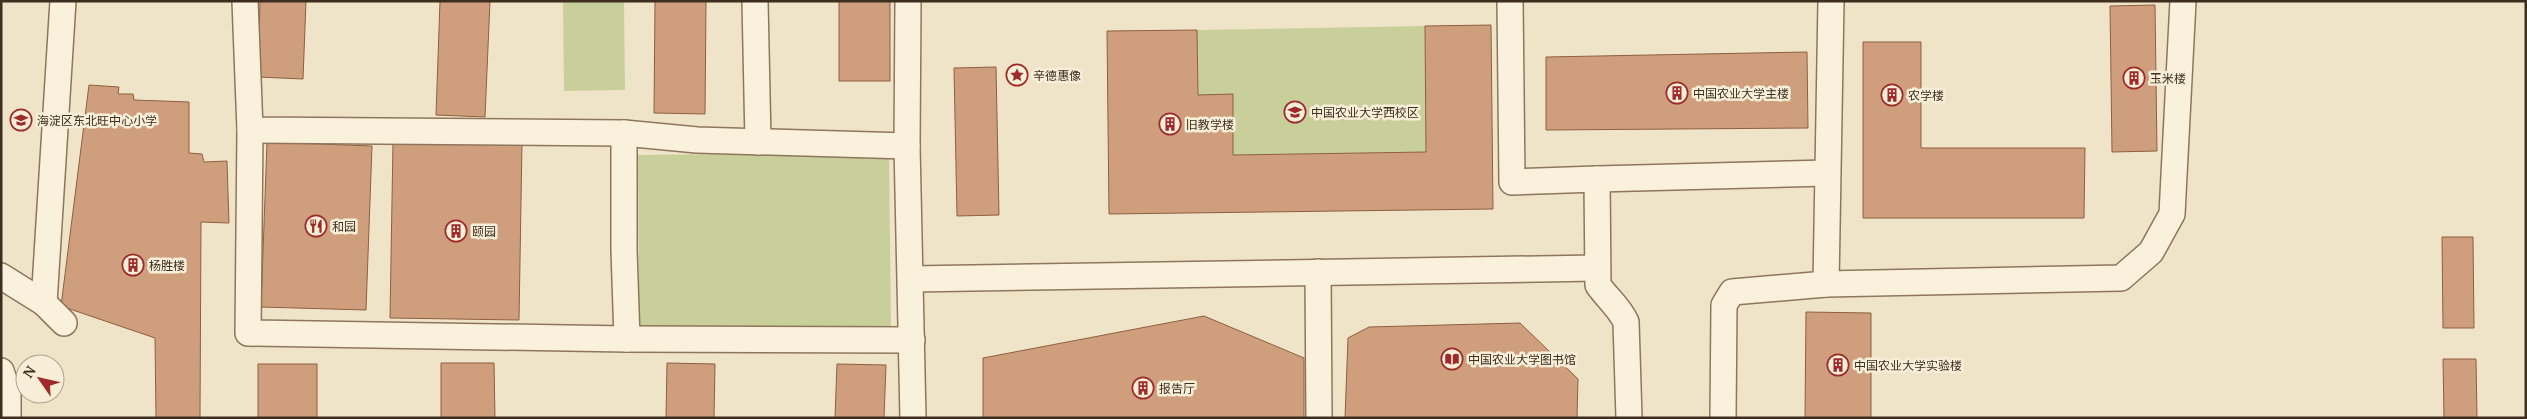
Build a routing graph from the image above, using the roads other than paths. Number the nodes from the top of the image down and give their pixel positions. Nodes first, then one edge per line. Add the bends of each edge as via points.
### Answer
1 (63, 1) edge
2 (246, 1) edge
3 (755, 1) edge
4 (908, 1) edge
5 (1510, 1) edge
6 (1831, 1) edge
7 (2183, 1) edge
8 (250, 130) junction
9 (624, 133) junction
10 (758, 142) junction
11 (907, 146) junction
12 (1827, 173) junction
13 (1597, 179) junction
14 (1596, 268) junction
15 (1318, 272) junction
16 (1, 276) edge
17 (911, 279) junction
18 (1826, 284) junction
19 (44, 303) junction
20 (64, 323) dead end
21 (627, 339) junction
22 (912, 340) junction
23 (1, 371) edge
24 (8, 418) edge
25 (913, 418) edge
26 (1319, 418) edge
27 (1629, 418) edge
28 (1723, 418) edge

1 - 19 street
2 - 8 street
3 - 10 street
4 - 11 street
5 - 13 street via 1512,182
6 - 12 street
7 - 18 street via 2172,214 2151,252 2121,278
8 - 9 street
8 - 21 street via 248,333
9 - 10 street
9 - 21 street
10 - 11 street
11 - 17 street
12 - 13 street
12 - 18 street
13 - 14 street
14 - 15 street
14 - 27 street via 1598,284 1626,322
15 - 17 street
15 - 26 street
16 - 19 street
17 - 22 street
18 - 28 street via 1732,292 1724,305
19 - 20 street
21 - 22 street
22 - 25 street
23 - 24 street via 8,391

